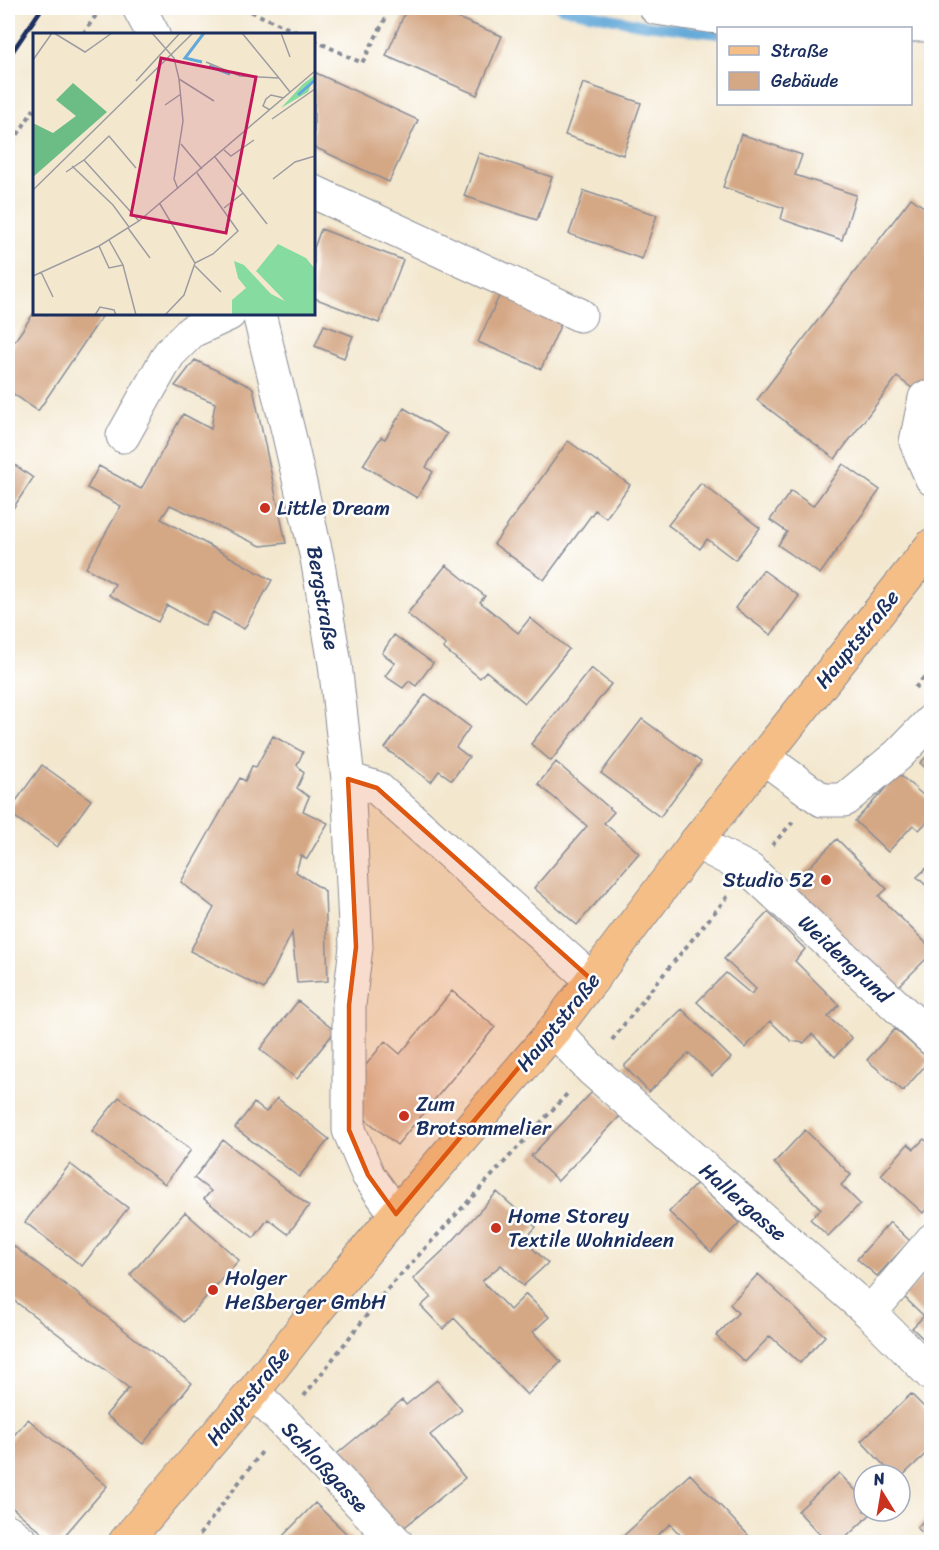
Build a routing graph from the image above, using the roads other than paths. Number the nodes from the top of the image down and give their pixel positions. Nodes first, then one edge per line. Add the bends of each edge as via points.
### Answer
1 (139, 8) edge
2 (656, 8) edge
3 (932, 25) edge
4 (152, 33) edge
5 (315, 192) edge
6 (227, 315) edge
7 (259, 315) edge
8 (580, 315) dead end
9 (925, 398) dead end
10 (123, 436) dead end
11 (932, 479) edge
12 (932, 545) edge
13 (932, 720) edge
14 (763, 757) junction
15 (348, 779) junction
16 (696, 842) junction
17 (592, 980) junction
18 (554, 1030) junction
19 (932, 1040) edge
20 (396, 1214) junction
21 (932, 1240) edge
22 (870, 1313) junction
23 (932, 1375) edge
24 (253, 1392) junction
25 (8, 1531) edge
26 (22, 1542) edge
27 (125, 1542) edge
28 (396, 1542) edge

1 - 4 street
2 - 3 street via 785,24
5 - 8 street
6 - 10 street via 192,331 169,354
7 - 15 street, Bergstraße via 317,558 335,664
9 - 11 street via 916,442
12 - 14 main road, Hauptstraße
13 - 14 street via 898,755 844,800 822,800
14 - 16 main road, Hauptstraße
15 - 17 street via 377,788
15 - 20 street, Bergstraße via 356,947 349,1005 349,1130 368,1174
16 - 17 main road, Hauptstraße
16 - 19 street, Weidengrund via 750,870
17 - 18 main road, Hauptstraße
18 - 20 main road, Hauptstraße
18 - 22 street, Hallergasse via 591,1069
20 - 24 main road, Hauptstraße
21 - 22 street
22 - 23 street, Hallergasse
24 - 27 main road, Hauptstraße
24 - 28 street, Schloßgasse
25 - 26 street

